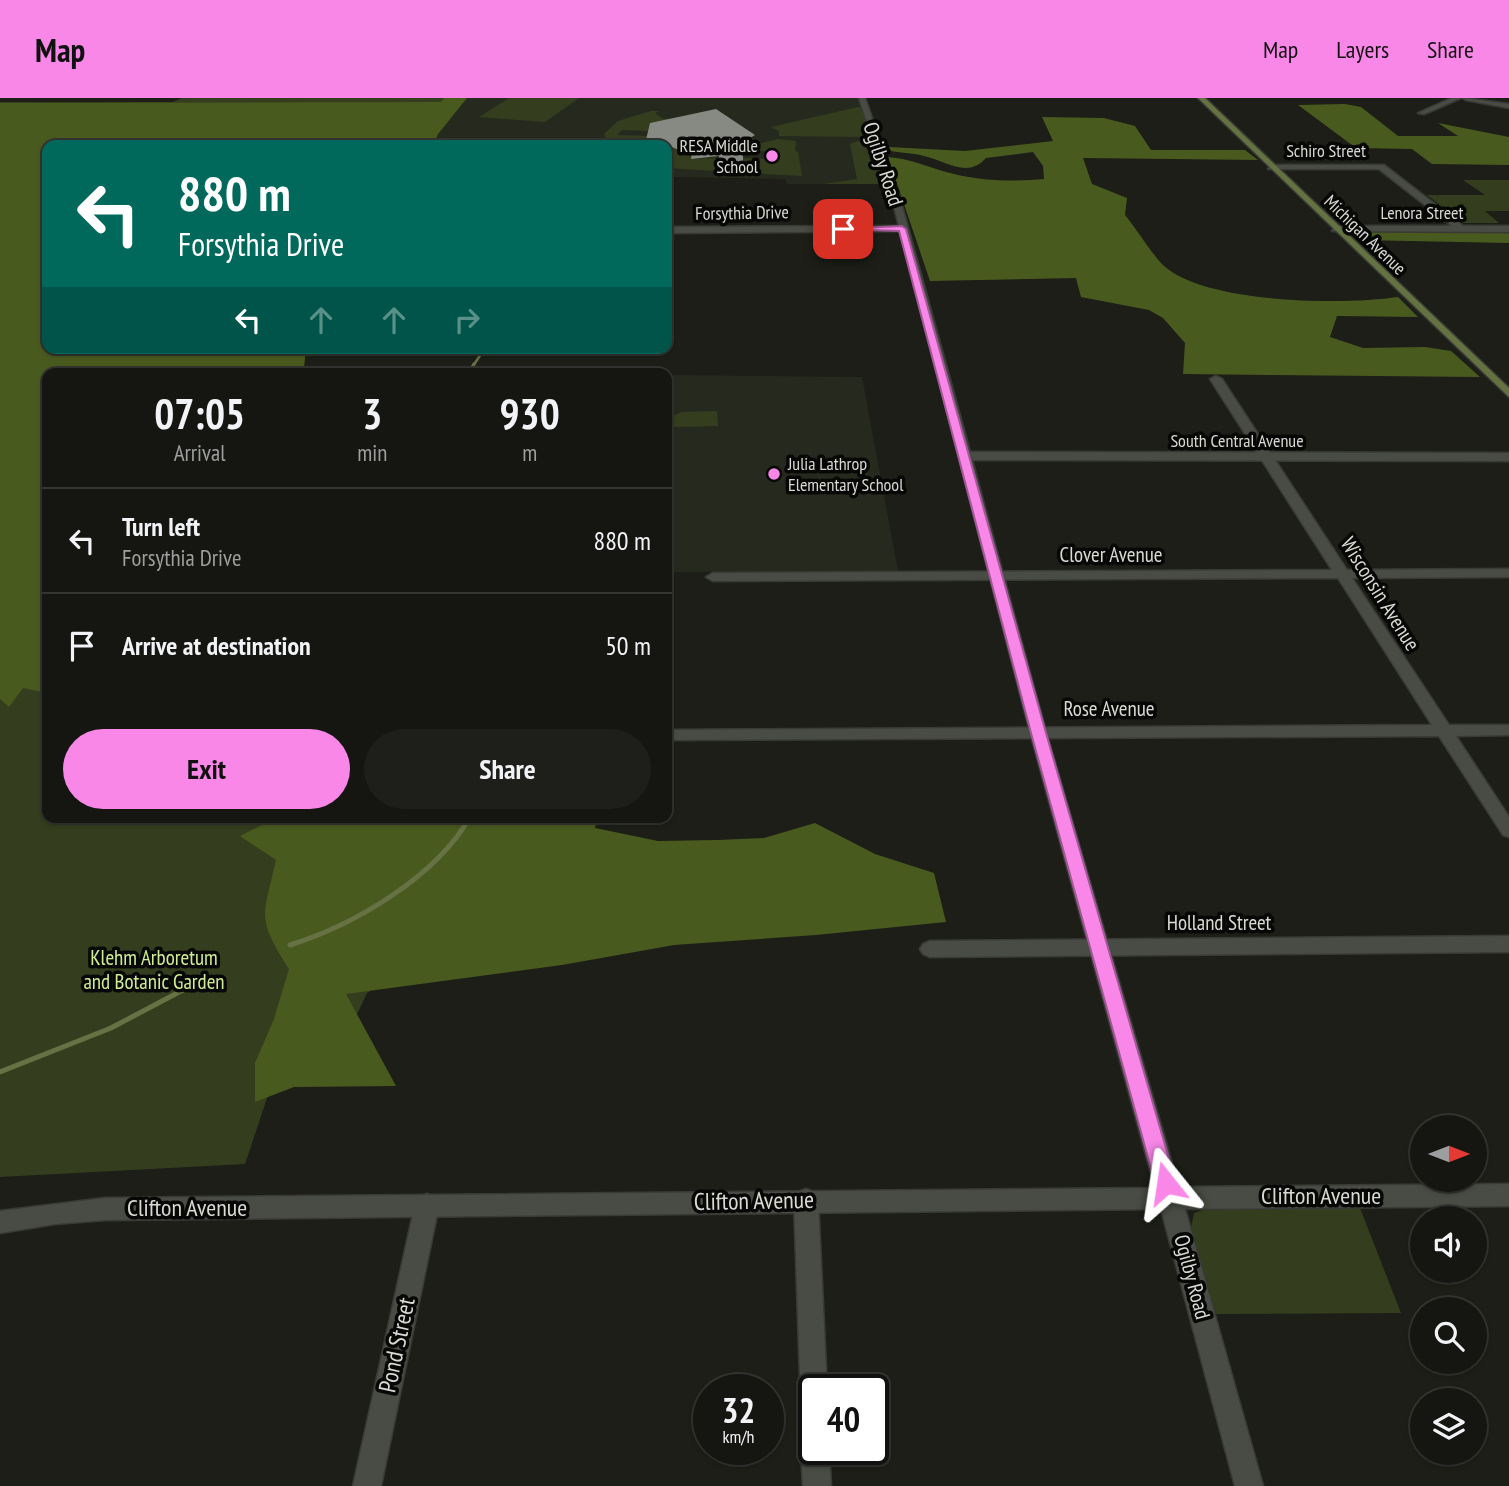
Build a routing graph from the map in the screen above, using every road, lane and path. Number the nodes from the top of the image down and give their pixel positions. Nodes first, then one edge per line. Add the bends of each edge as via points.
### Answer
1 (862, 98) edge
2 (1201, 98) edge
3 (1458, 98) edge
4 (1466, 98) edge
5 (1509, 106) edge
6 (1422, 113) dead end
7 (1271, 167) junction
8 (672, 228) edge
9 (902, 229) junction
10 (1335, 229) junction
11 (1461, 229) junction
12 (1509, 229) edge
13 (1216, 379) dead end
14 (1504, 383) edge
15 (1509, 394) edge
16 (966, 456) junction
17 (1509, 457) edge
18 (1267, 459) junction
19 (1509, 573) edge
20 (1343, 575) junction
21 (998, 576) junction
22 (713, 577) dead end
23 (1509, 730) edge
24 (1441, 731) junction
25 (1038, 733) junction
26 (672, 735) edge
27 (1509, 831) edge
28 (1509, 943) edge
29 (1101, 947) junction
30 (930, 949) dead end
31 (1509, 1195) edge
32 (1170, 1198) junction
33 (806, 1200) junction
34 (427, 1205) junction
35 (0, 1222) edge
36 (813, 1374) edge
37 (816, 1465) edge
38 (367, 1486) edge
39 (817, 1486) edge
40 (1249, 1486) edge

1 - 9 street, Ogilby Road
2 - 7 main road, Michigan Avenue
3 - 6 street
4 - 5 street
7 - 10 main road, Michigan Avenue
7 - 11 street, Schiro Street via 1381,167
8 - 9 street, Forsythia Drive via 792,225
9 - 16 street, Ogilby Road
10 - 11 street, Lenora Street
10 - 14 main road, Michigan Avenue
11 - 12 street, Lenora Street
13 - 18 street, Wisconsin Avenue
14 - 15 main road, Michigan Avenue
16 - 18 street, South Central Avenue
16 - 21 street, Ogilby Road
17 - 18 street, South Central Avenue
18 - 20 street, Wisconsin Avenue
19 - 20 street, Clover Avenue
20 - 21 street, Clover Avenue
20 - 24 street, Wisconsin Avenue
21 - 22 street, Clover Avenue
21 - 25 street, Ogilby Road
23 - 24 street, Rose Avenue
24 - 25 street, Rose Avenue
24 - 27 street, Wisconsin Avenue
25 - 26 street, Rose Avenue
25 - 29 street, Ogilby Road
28 - 29 street, Holland Street
29 - 30 street, Holland Street
29 - 32 street, Ogilby Road
31 - 32 street, Clifton Avenue
32 - 33 street, Clifton Avenue
32 - 40 street, Ogilby Road
33 - 34 street, Clifton Avenue
33 - 36 street
34 - 35 street, Clifton Avenue via 105,1209
34 - 38 street, Pond Street
37 - 39 street

